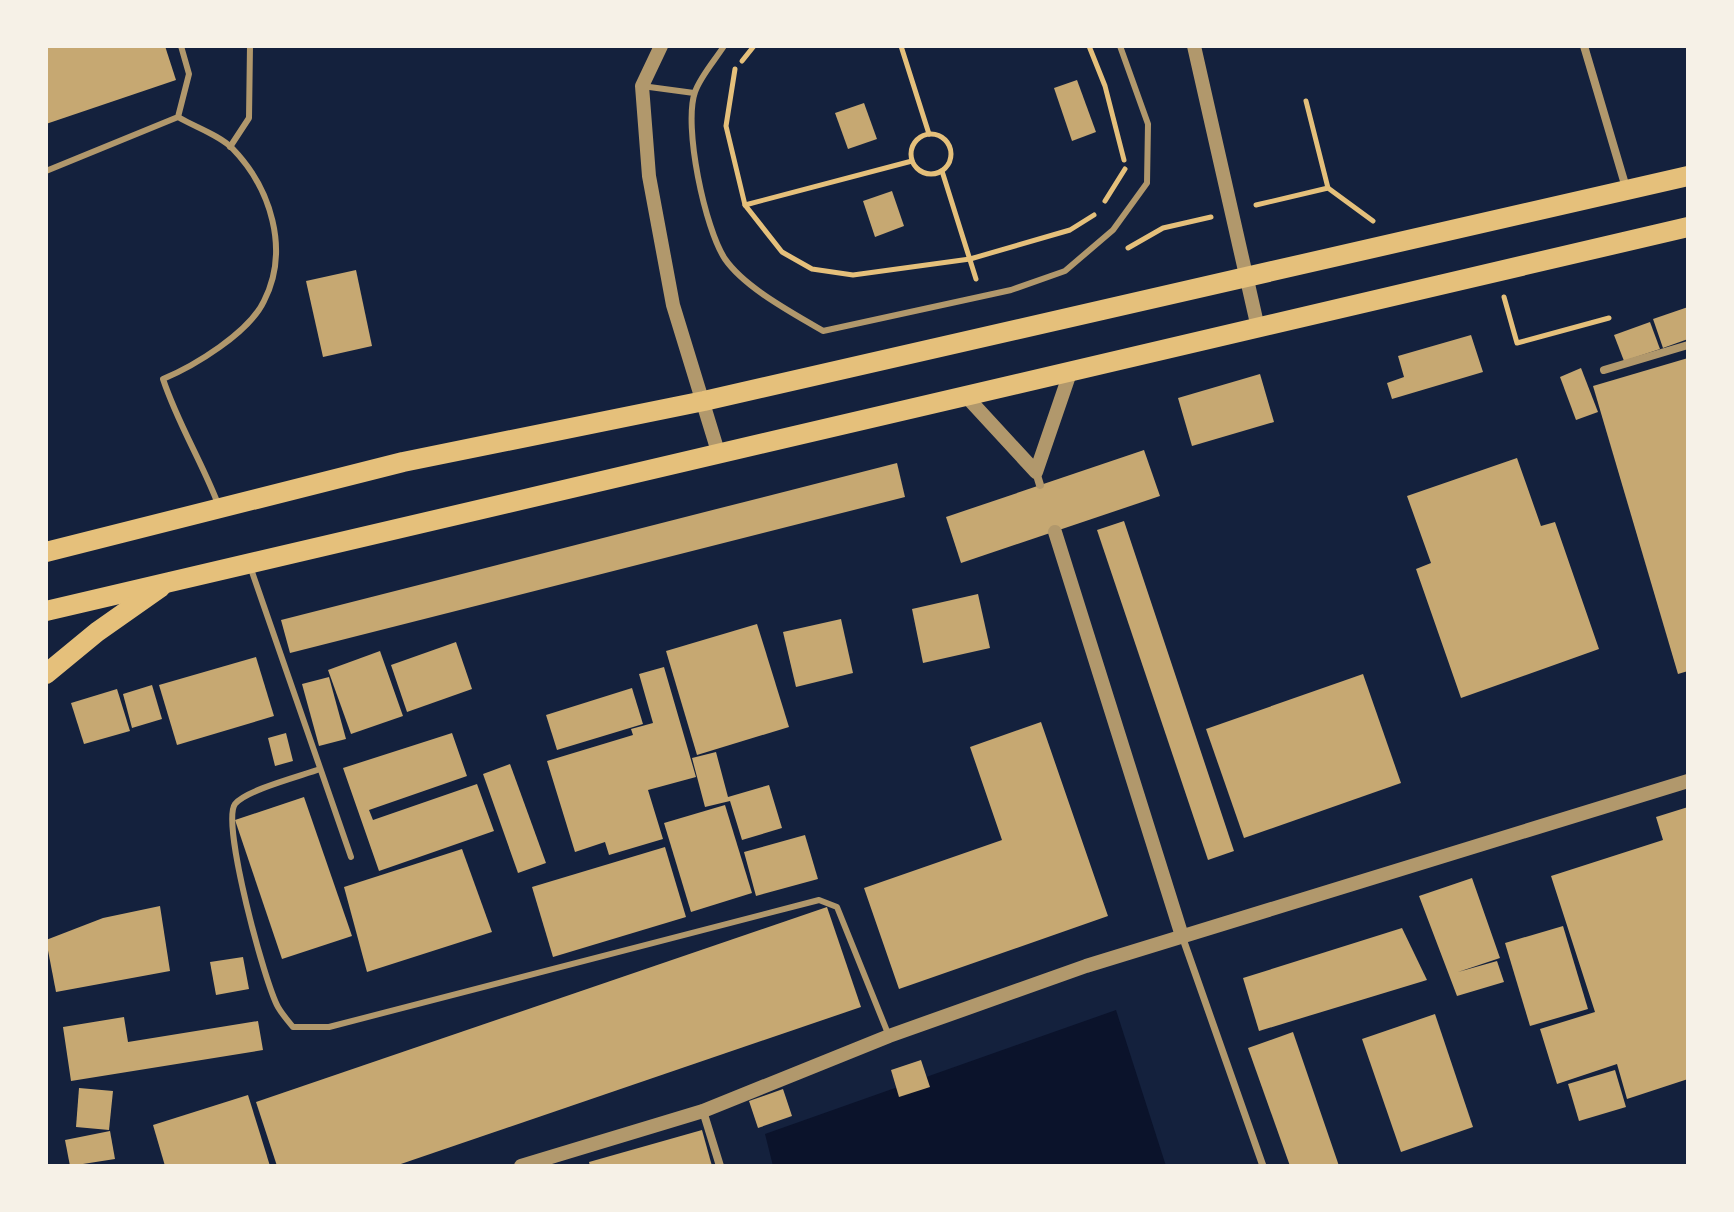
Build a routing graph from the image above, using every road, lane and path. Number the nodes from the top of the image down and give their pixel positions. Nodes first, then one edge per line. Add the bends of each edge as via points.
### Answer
1 (181, 46) edge
2 (250, 46) edge
3 (661, 46) edge
4 (724, 46) edge
5 (754, 46) edge
6 (901, 46) edge
7 (1089, 46) edge
8 (1120, 46) edge
9 (1194, 46) edge
10 (1584, 46) edge
11 (642, 86) junction
12 (694, 93) junction
13 (1306, 101) dead end
14 (178, 117) junction
15 (929, 134) junction
16 (230, 147) junction
17 (912, 161) junction
18 (46, 171) edge
19 (942, 171) junction
20 (1688, 176) edge
21 (1328, 188) junction
22 (1627, 191) junction
23 (745, 205) junction
24 (1253, 206) dead end
25 (1223, 214) dead end
26 (1376, 223) dead end
27 (1688, 227) edge
28 (1128, 248) dead end
29 (970, 259) junction
30 (1246, 275) junction
31 (982, 297) junction
32 (1609, 318) dead end
33 (1258, 328) junction
34 (1517, 343) dead end
35 (1688, 345) edge
36 (1071, 370) junction
37 (1604, 370) dead end
38 (965, 395) junction
39 (704, 401) junction
40 (719, 455) junction
41 (219, 507) junction
42 (1055, 532) dead end
43 (47, 546) edge
44 (248, 561) junction
45 (171, 580) junction
46 (46, 611) edge
47 (46, 674) edge
48 (320, 769) junction
49 (1688, 781) edge
50 (351, 857) dead end
51 (1182, 936) junction
52 (889, 1036) junction
53 (703, 1111) junction
54 (540, 1163) edge
55 (521, 1166) edge
56 (720, 1166) edge
57 (1263, 1166) edge

1 - 14 lane via 189,74
2 - 16 lane via 249,118
3 - 11 street
4 - 12 lane
5 - 23 path via 735,69 726,126
6 - 15 path
7 - 29 path via 1126,167 1096,214 1070,230
8 - 31 lane via 1148,124 1147,183 1113,230 1065,271
9 - 30 street
10 - 22 street
11 - 12 lane
11 - 39 street via 649,176 673,305
12 - 31 lane via 693,149 702,204 725,259 771,299 823,331
13 - 21 path
14 - 16 lane
14 - 18 lane
15 - 17 path via 914,143
15 - 19 path via 948,142 952,152
16 - 41 lane via 257,180 274,220 277,262 264,303 233,336 163,379 179,427 200,458
17 - 19 path via 924,173
17 - 23 path
19 - 29 path
20 - 22 main road
21 - 24 path
21 - 26 path
22 - 30 main road
23 - 29 path via 782,252 812,269 853,275
25 - 28 path via 1163,228
27 - 33 main road
29 - 31 path
30 - 33 street
30 - 39 main road
32 - 34 path
33 - 36 main road
35 - 37 street
36 - 38 main road
36 - 38 street via 1038,479
38 - 40 main road
39 - 40 street
39 - 41 main road via 403,462
40 - 44 main road
41 - 43 main road
42 - 51 street
44 - 45 main road
44 - 48 lane
45 - 46 main road
45 - 47 main road
48 - 50 lane
48 - 52 lane via 250,795 231,813 254,930 277,1006 293,1027 329,1027 819,900 837,907
49 - 51 street
51 - 52 street
51 - 57 street
52 - 53 street
53 - 54 street
53 - 56 street
54 - 55 street

